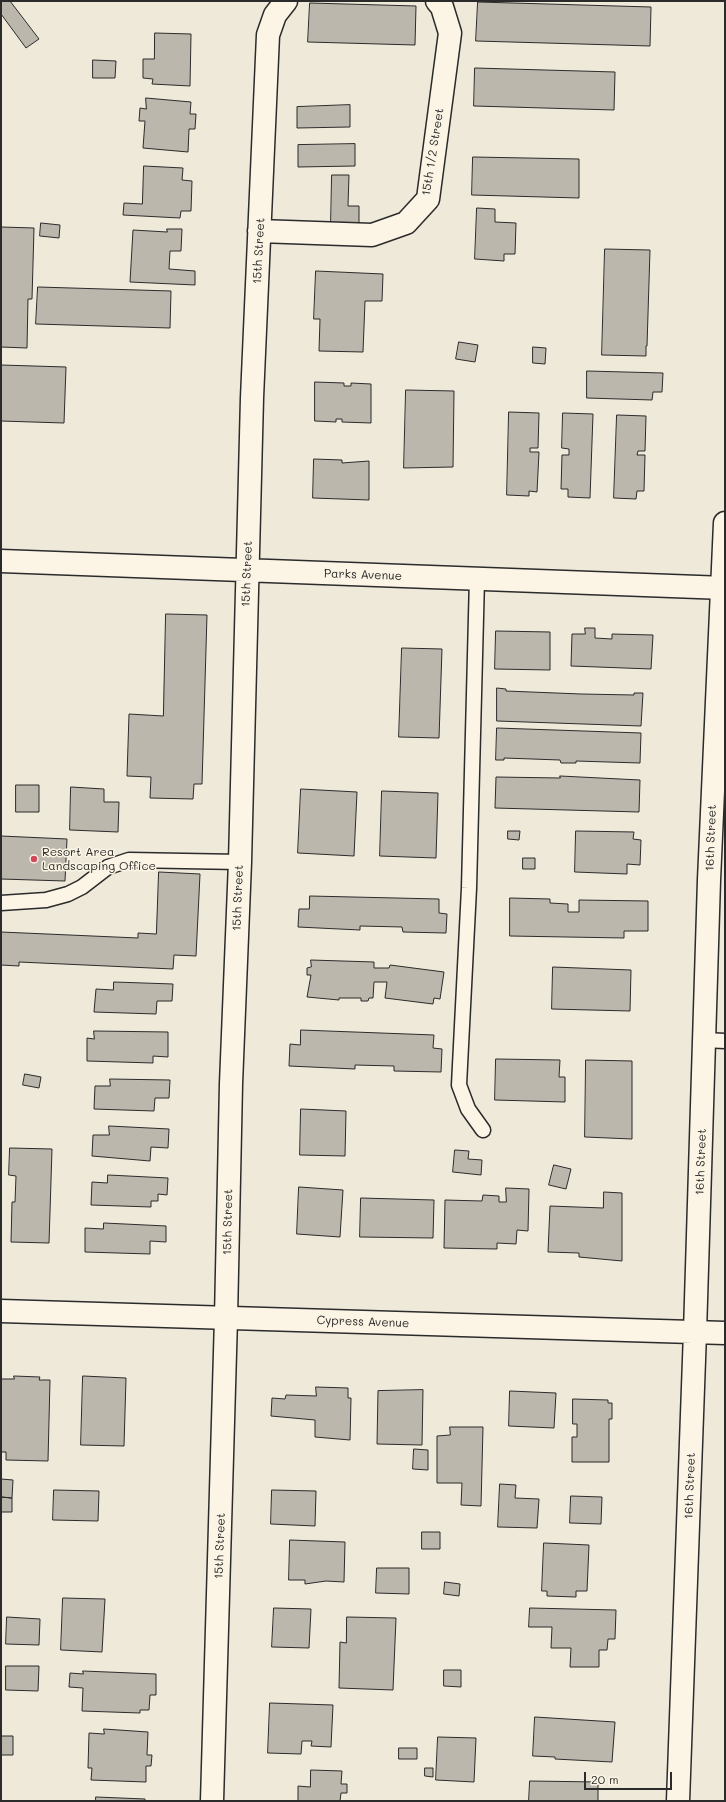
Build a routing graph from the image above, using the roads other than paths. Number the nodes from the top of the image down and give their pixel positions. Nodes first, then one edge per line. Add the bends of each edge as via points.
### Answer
1 (286, 1) edge
2 (437, 1) edge
3 (260, 231) junction
4 (725, 523) edge
5 (1, 561) edge
6 (248, 572) junction
7 (477, 578) junction
8 (723, 588) edge
9 (719, 805) edge
10 (240, 862) junction
11 (1, 903) edge
12 (715, 1040) edge
13 (483, 1130) dead end
14 (1, 1311) edge
15 (226, 1318) junction
16 (696, 1332) junction
17 (725, 1333) edge
18 (212, 1801) edge
19 (678, 1801) edge

1 - 3 street, 15th Street via 275,15 268,35
2 - 3 street, 15th 1/2 Street via 442,6 450,33 428,199 406,223 372,235
3 - 6 street, 15th Street via 252,398
4 - 8 street, 16th Street
5 - 6 street, Parks Avenue
6 - 7 street, Parks Avenue
6 - 10 street, 15th Street
7 - 8 street, Parks Avenue
7 - 13 lane via 468,888 459,1085 468,1110
8 - 9 street, 16th Street
9 - 12 street, 16th Street
10 - 11 lane via 129,860 108,867 82,887 68,894 46,900
10 - 15 street, 15th Street via 231,1084
12 - 16 street, 16th Street
14 - 15 street, Cypress Avenue
15 - 16 street, Cypress Avenue
15 - 18 street, 15th Street
16 - 17 street, Cypress Avenue
16 - 19 street, 16th Street

